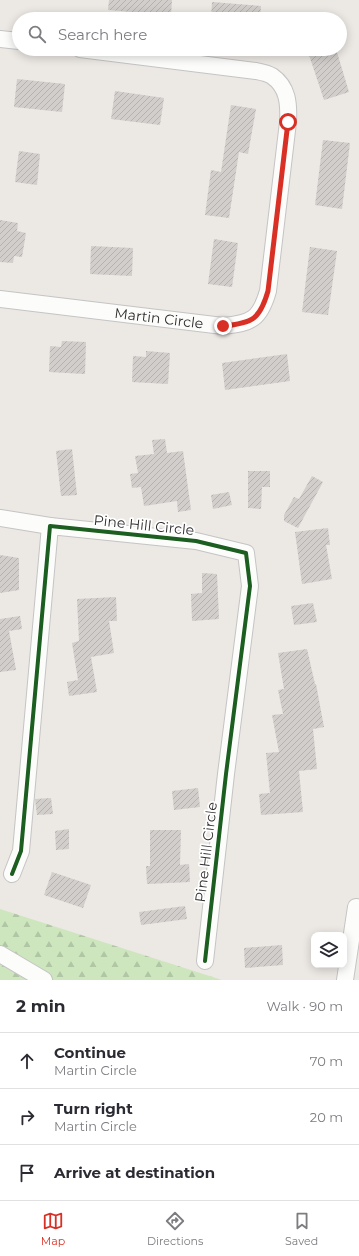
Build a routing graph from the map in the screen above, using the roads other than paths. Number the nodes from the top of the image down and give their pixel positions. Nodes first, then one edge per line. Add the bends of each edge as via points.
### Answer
1 (0, 39) edge
2 (12, 41) edge
3 (136, 56) edge
4 (0, 299) edge
5 (0, 518) edge
6 (50, 526) junction
7 (12, 874) dead end
8 (356, 907) dead end
9 (0, 954) edge
10 (205, 961) dead end
11 (44, 980) edge
12 (345, 980) edge

1 - 2 street
3 - 4 street, Martin Circle via 256,71 271,76 285,90 289,104 288,122 268,291 264,305 256,318 241,324 223,326
5 - 6 street, Pine Hill Circle
6 - 7 street via 21,851
6 - 10 street, Pine Hill Circle via 196,542 246,552 250,586
8 - 12 street
9 - 11 street

